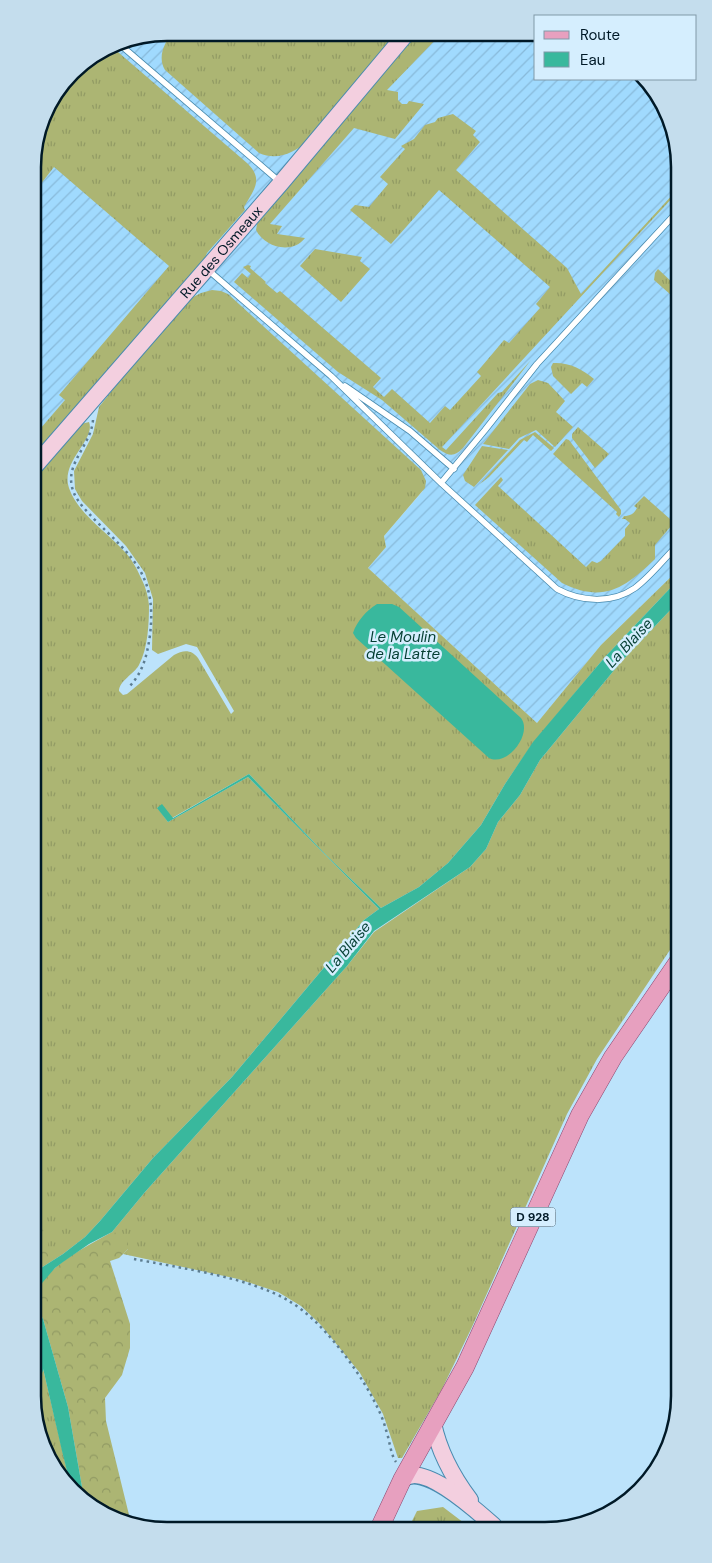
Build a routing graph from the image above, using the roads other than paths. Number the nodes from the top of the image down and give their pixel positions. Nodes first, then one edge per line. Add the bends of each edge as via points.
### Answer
1 (400, 41) edge
2 (125, 49) edge
3 (281, 183) junction
4 (671, 218) edge
5 (207, 269) junction
6 (331, 376) junction
7 (42, 458) edge
8 (454, 469) junction
9 (441, 483) junction
10 (671, 552) edge
11 (670, 973) edge
12 (434, 1423) junction
13 (402, 1480) junction
14 (480, 1514) junction
15 (382, 1522) edge
16 (489, 1522) edge

1 - 3 main road, Rue des Osmeaux
2 - 3 lane
3 - 5 main road, Rue des Osmeaux
4 - 8 lane via 538,364
5 - 6 lane
5 - 7 main road, Rue des Osmeaux
6 - 8 lane via 410,431
6 - 9 lane
8 - 9 lane
9 - 10 lane via 557,589 576,597 599,600 629,592
11 - 12 main road, D 928 via 613,1057 580,1115 465,1367
12 - 13 main road, D 928
12 - 14 main road via 445,1461
13 - 14 main road via 414,1474 432,1480
13 - 15 main road, D 928
14 - 16 main road

